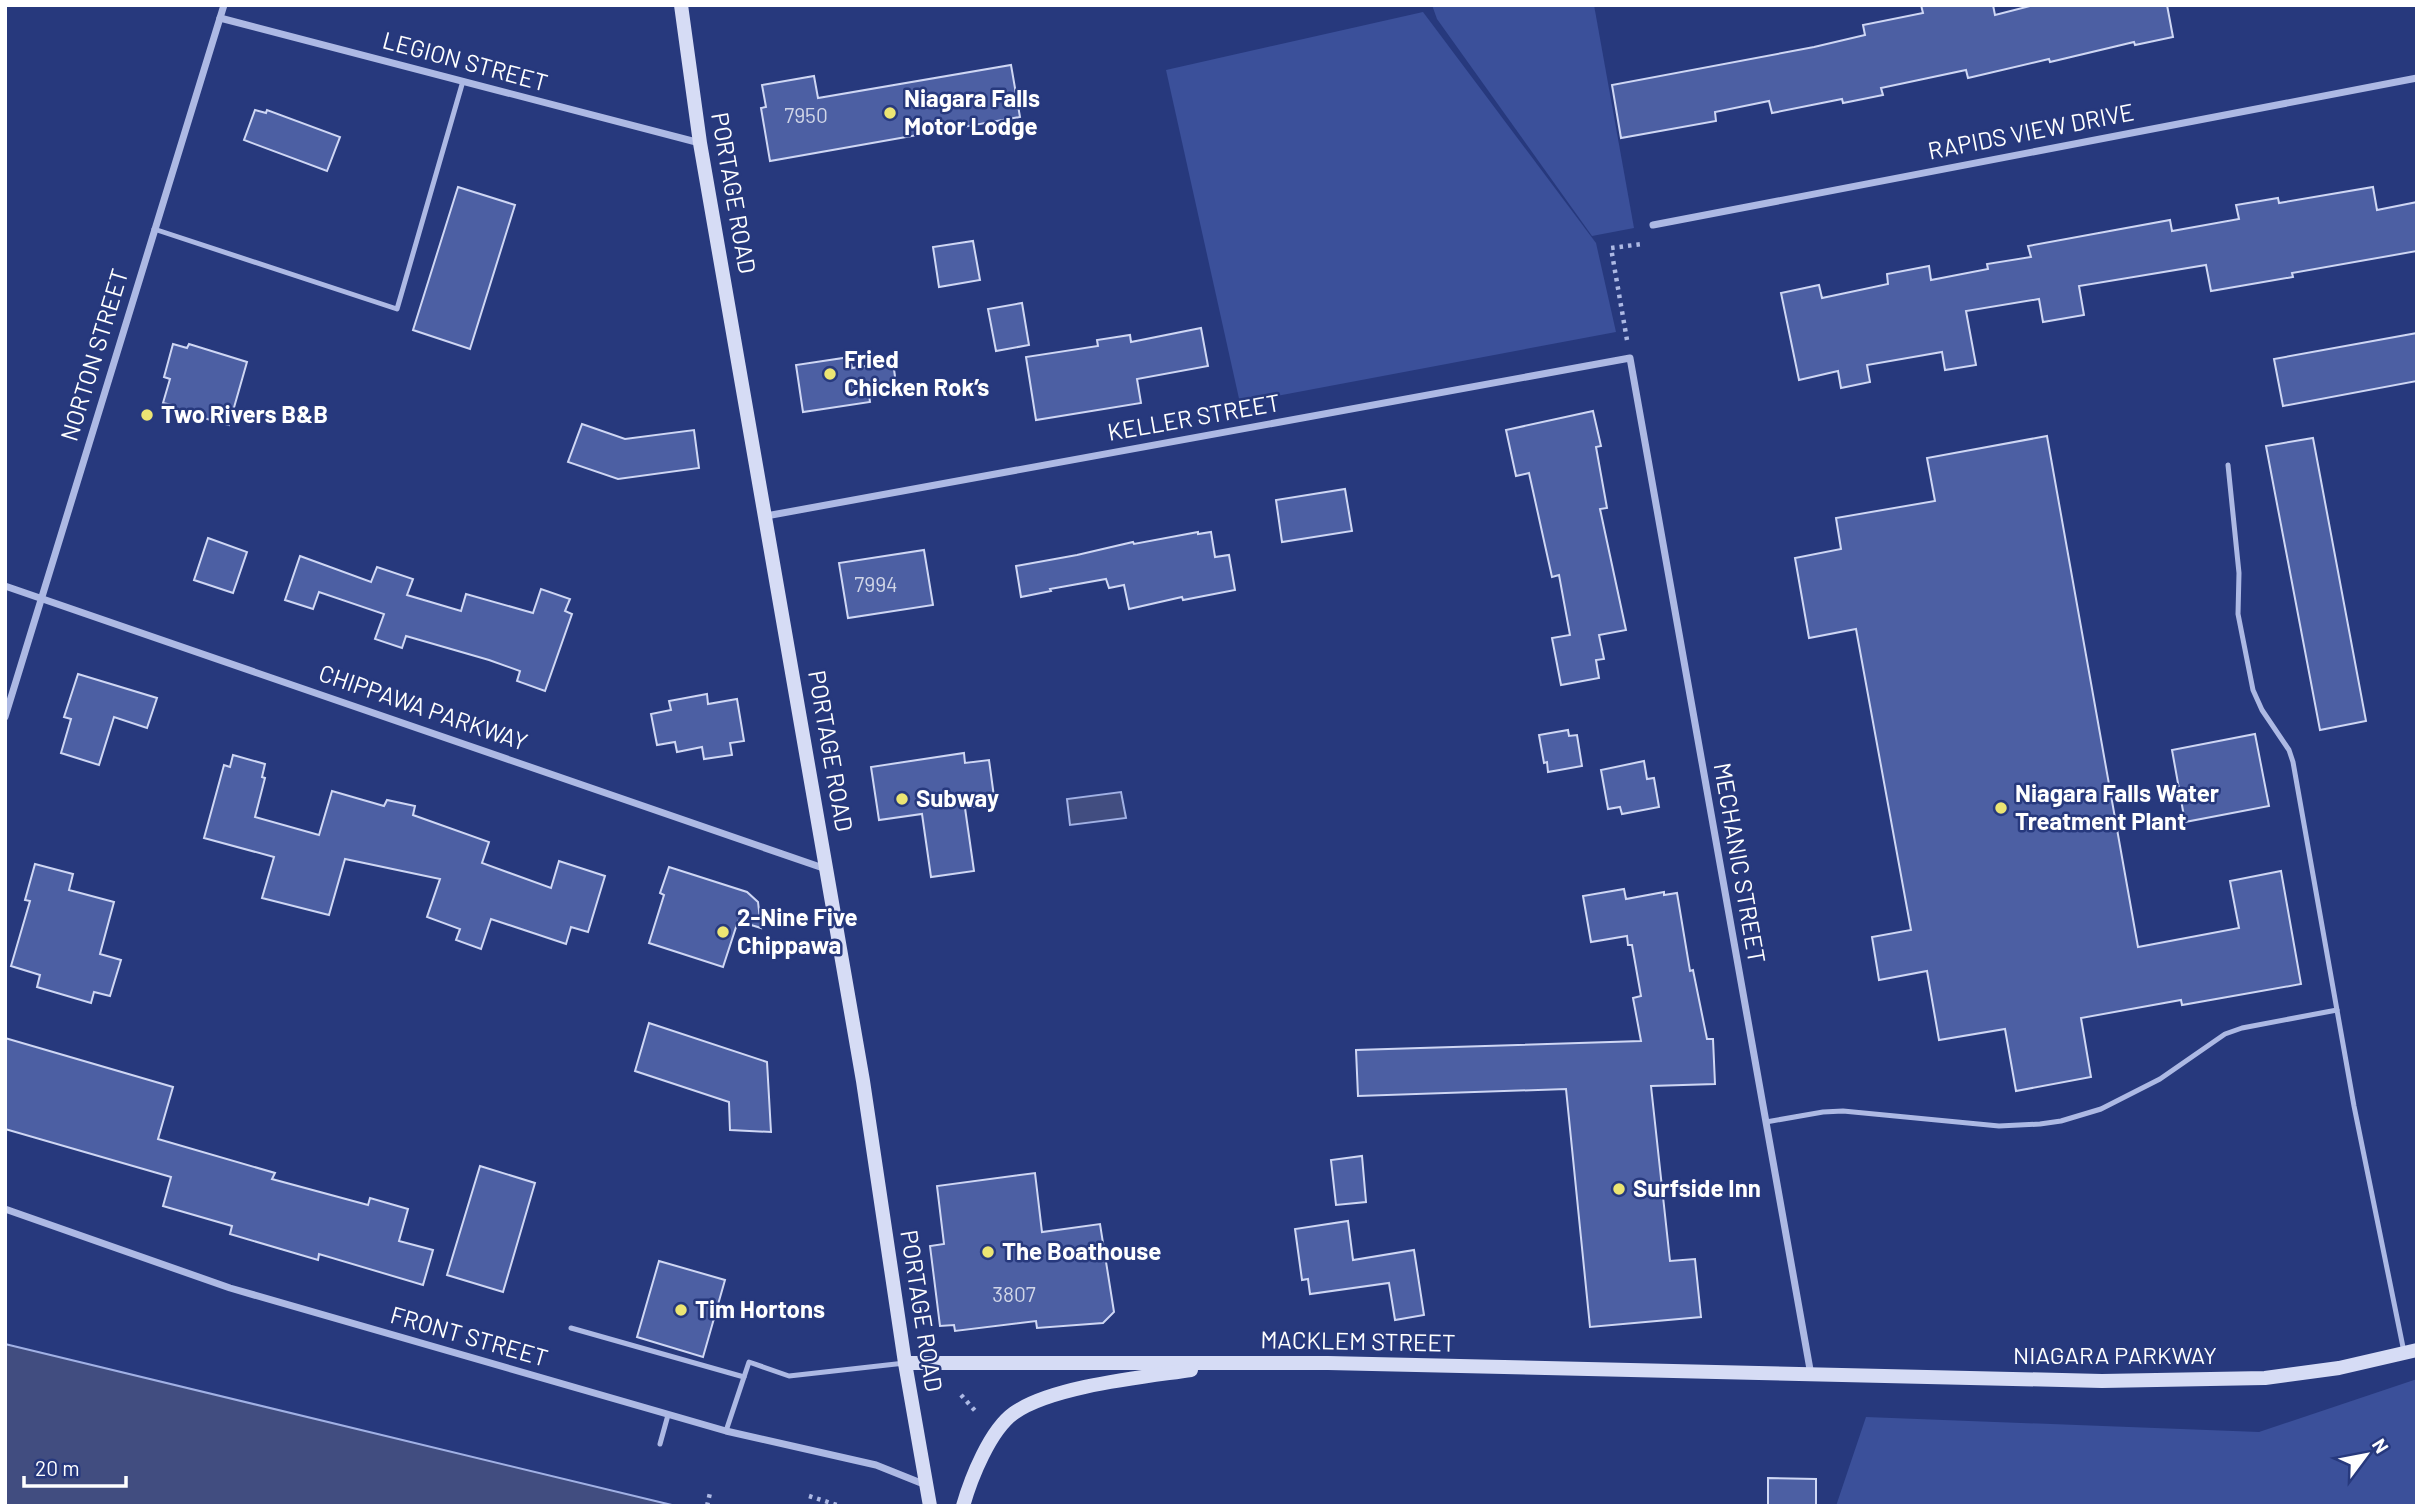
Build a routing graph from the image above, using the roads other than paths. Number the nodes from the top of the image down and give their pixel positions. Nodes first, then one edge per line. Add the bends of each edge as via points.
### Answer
1 (224, 5) edge
2 (681, 5) edge
3 (220, 18) junction
4 (2417, 78) edge
5 (463, 81) junction
6 (700, 143) junction
7 (1653, 225) road end
8 (155, 229) junction
9 (1630, 358) joint
10 (2228, 465) dead end
11 (765, 516) junction
12 (5, 586) edge
13 (41, 596) junction
14 (5, 717) edge
15 (827, 869) junction
16 (2337, 1010) junction
17 (1766, 1122) junction
18 (5, 1209) edge
19 (571, 1328) dead end
20 (2411, 1352) edge
21 (905, 1363) junction
22 (1238, 1363) junction
23 (1811, 1375) junction
24 (744, 1377) junction
25 (668, 1415) junction
26 (726, 1431) junction
27 (660, 1444) dead end
28 (927, 1485) junction
29 (930, 1506) edge
30 (963, 1506) edge

1 - 3 street, NORTON STREET
2 - 6 main road, PORTAGE ROAD
3 - 5 street, LEGION STREET
3 - 8 street, NORTON STREET
4 - 7 street, RAPIDS VIEW DRIVE
5 - 6 street, LEGION STREET
5 - 8 lane via 397,309
6 - 11 main road, PORTAGE ROAD
8 - 13 street, NORTON STREET
9 - 11 street, KELLER STREET
9 - 17 street, MECHANIC STREET
10 - 16 lane via 2239,621 2257,700 2293,762
11 - 15 main road, PORTAGE ROAD
12 - 13 street, CHIPPAWA PARKWAY
13 - 14 street, NORTON STREET
13 - 15 street, CHIPPAWA PARKWAY
15 - 21 main road, PORTAGE ROAD
16 - 17 lane via 2225,1034 2140,1090 2061,1121 1999,1126 1843,1111
16 - 20 lane
17 - 23 street, MECHANIC STREET
18 - 25 street, FRONT STREET via 230,1288
19 - 24 lane
20 - 23 main road, NIAGARA PARKWAY via 2339,1368 2253,1378 2102,1381
21 - 22 main road, MACKLEM STREET
21 - 24 lane via 789,1376 749,1362
21 - 28 main road, PORTAGE ROAD
22 - 23 main road, MACKLEM STREET
22 - 30 main road via 1049,1396 1014,1413 989,1442
24 - 26 lane
25 - 26 street, FRONT STREET
25 - 27 lane
26 - 28 street, FRONT STREET via 876,1465
28 - 29 main road, PORTAGE ROAD

